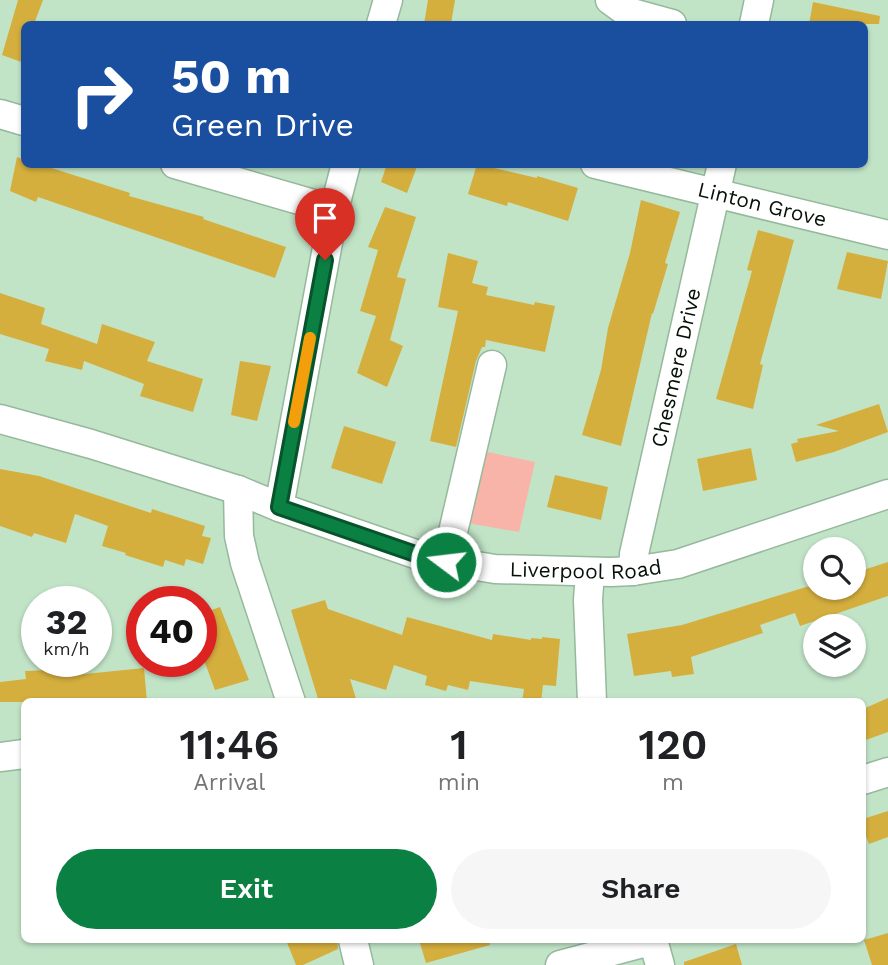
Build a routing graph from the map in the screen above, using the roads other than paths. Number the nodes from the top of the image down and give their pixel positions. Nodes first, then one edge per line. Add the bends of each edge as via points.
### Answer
1 (388, 0) edge
2 (610, 0) edge
3 (760, 0) edge
4 (382, 21) edge
5 (661, 21) edge
6 (755, 21) edge
7 (0, 114) edge
8 (21, 120) edge
9 (190, 168) edge
10 (345, 168) edge
11 (612, 168) edge
12 (721, 168) edge
13 (715, 193) junction
14 (334, 210) junction
15 (888, 235) edge
16 (492, 365) dead end
17 (0, 419) edge
18 (238, 490) junction
19 (888, 494) edge
20 (279, 507) junction
21 (446, 562) junction
22 (633, 571) junction
23 (590, 572) junction
24 (290, 698) edge
25 (592, 698) edge
26 (21, 754) edge
27 (0, 757) edge
28 (888, 772) edge
29 (866, 779) edge
30 (354, 943) edge
31 (642, 943) edge
32 (654, 943) edge
33 (359, 965) edge
34 (560, 965) edge
35 (660, 965) edge

1 - 4 street
2 - 5 street via 625,11
3 - 6 street
7 - 8 street
9 - 14 street
10 - 14 street
11 - 13 street, Linton Grove
12 - 13 street, Chesmere Drive
13 - 15 street, Linton Grove
13 - 22 street, Chesmere Drive
14 - 20 street
16 - 21 street
17 - 18 street, Liverpool Road
18 - 20 street, Liverpool Road
18 - 24 street via 245,563
19 - 22 street, Liverpool Road via 678,565
20 - 21 street, Liverpool Road
21 - 23 street, Liverpool Road via 495,569
22 - 23 street, Liverpool Road
23 - 25 street
26 - 27 street
28 - 29 street
30 - 33 street
31 - 34 street
32 - 35 street

